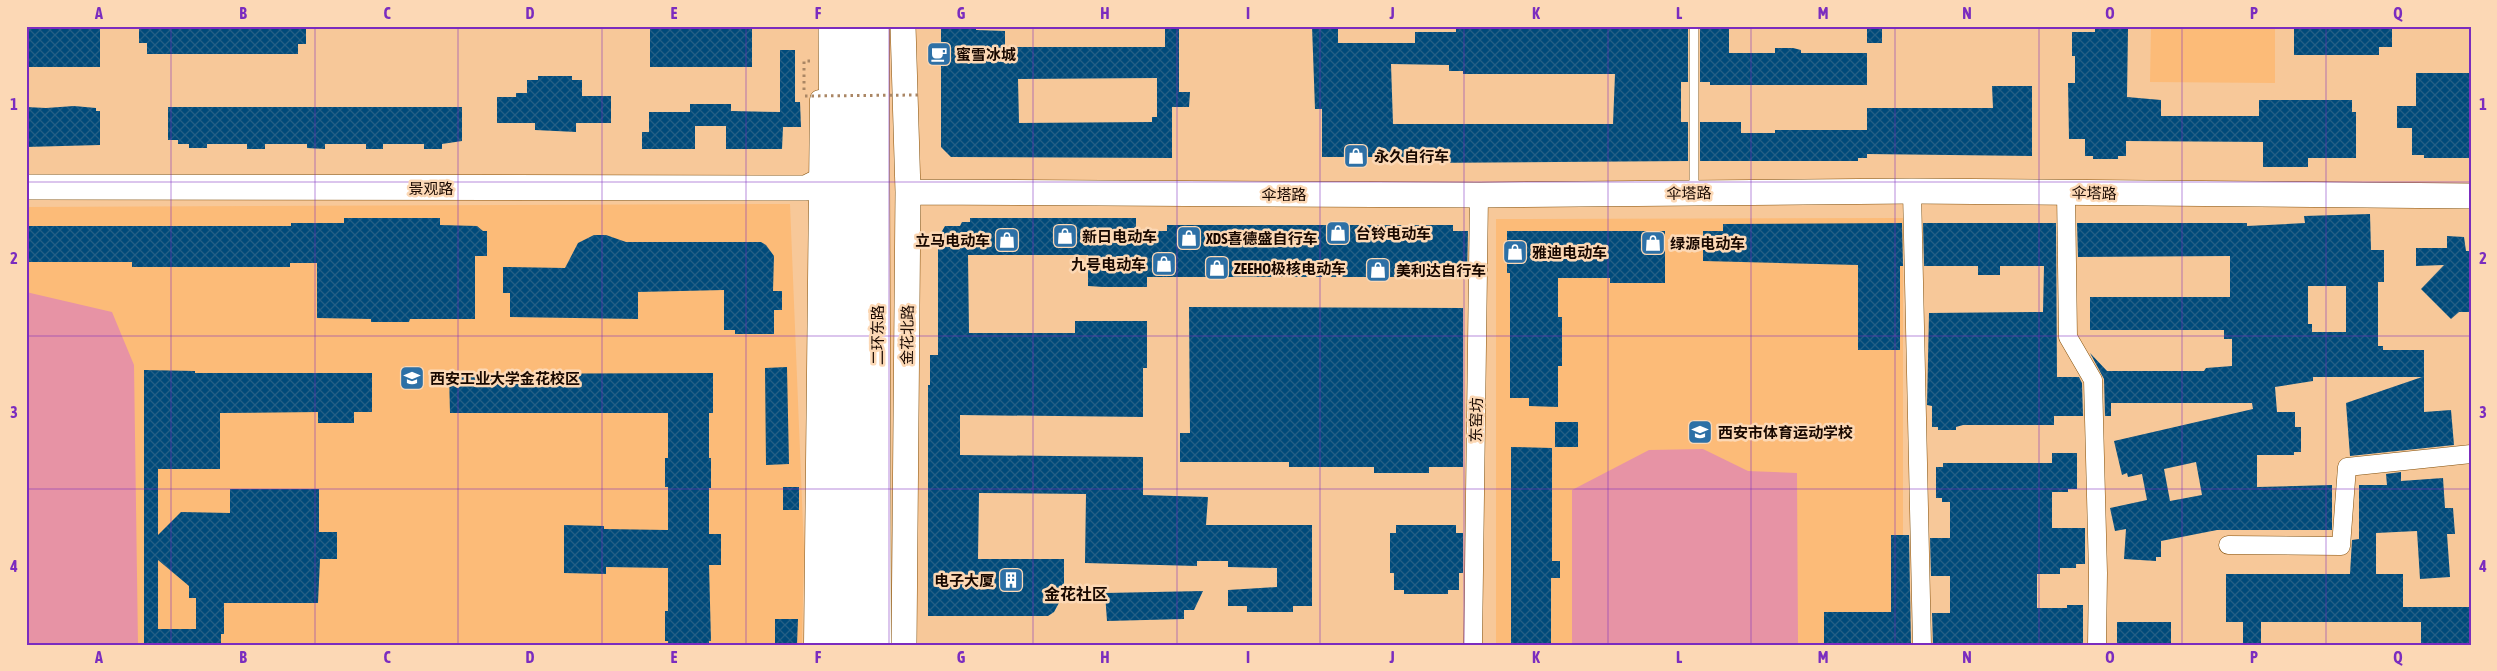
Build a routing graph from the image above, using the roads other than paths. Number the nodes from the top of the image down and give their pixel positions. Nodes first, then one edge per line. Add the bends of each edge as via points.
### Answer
1 (819, 26) edge
2 (831, 26) edge
3 (852, 26) edge
4 (875, 26) edge
5 (903, 26) edge
6 (1694, 26) edge
7 (825, 178) junction
8 (26, 187) edge
9 (1912, 191) junction
10 (908, 192) junction
11 (2066, 192) junction
12 (1694, 193) junction
13 (1479, 195) junction
14 (2471, 196) edge
15 (2471, 454) edge
16 (2228, 545) dead end
17 (813, 645) edge
18 (834, 645) edge
19 (850, 645) edge
20 (877, 645) edge
21 (904, 645) edge
22 (1473, 645) edge
23 (1922, 645) edge
24 (2097, 645) edge

1 - 7 street
2 - 7 street
3 - 19 highway, 二环东路
4 - 20 highway, 二环东路
5 - 10 street, 金花北路
6 - 12 lane
7 - 8 street, 景观路 via 806,188
7 - 17 street
7 - 18 street
9 - 11 street, 伞塔路
9 - 12 street, 伞塔路
9 - 23 street
10 - 13 street, 伞塔路
10 - 21 street, 金花北路
11 - 14 street, 伞塔路
11 - 24 street via 2068,337 2093,380
12 - 13 street, 伞塔路
13 - 22 street, 东窑坊
15 - 16 street via 2347,467 2341,546

